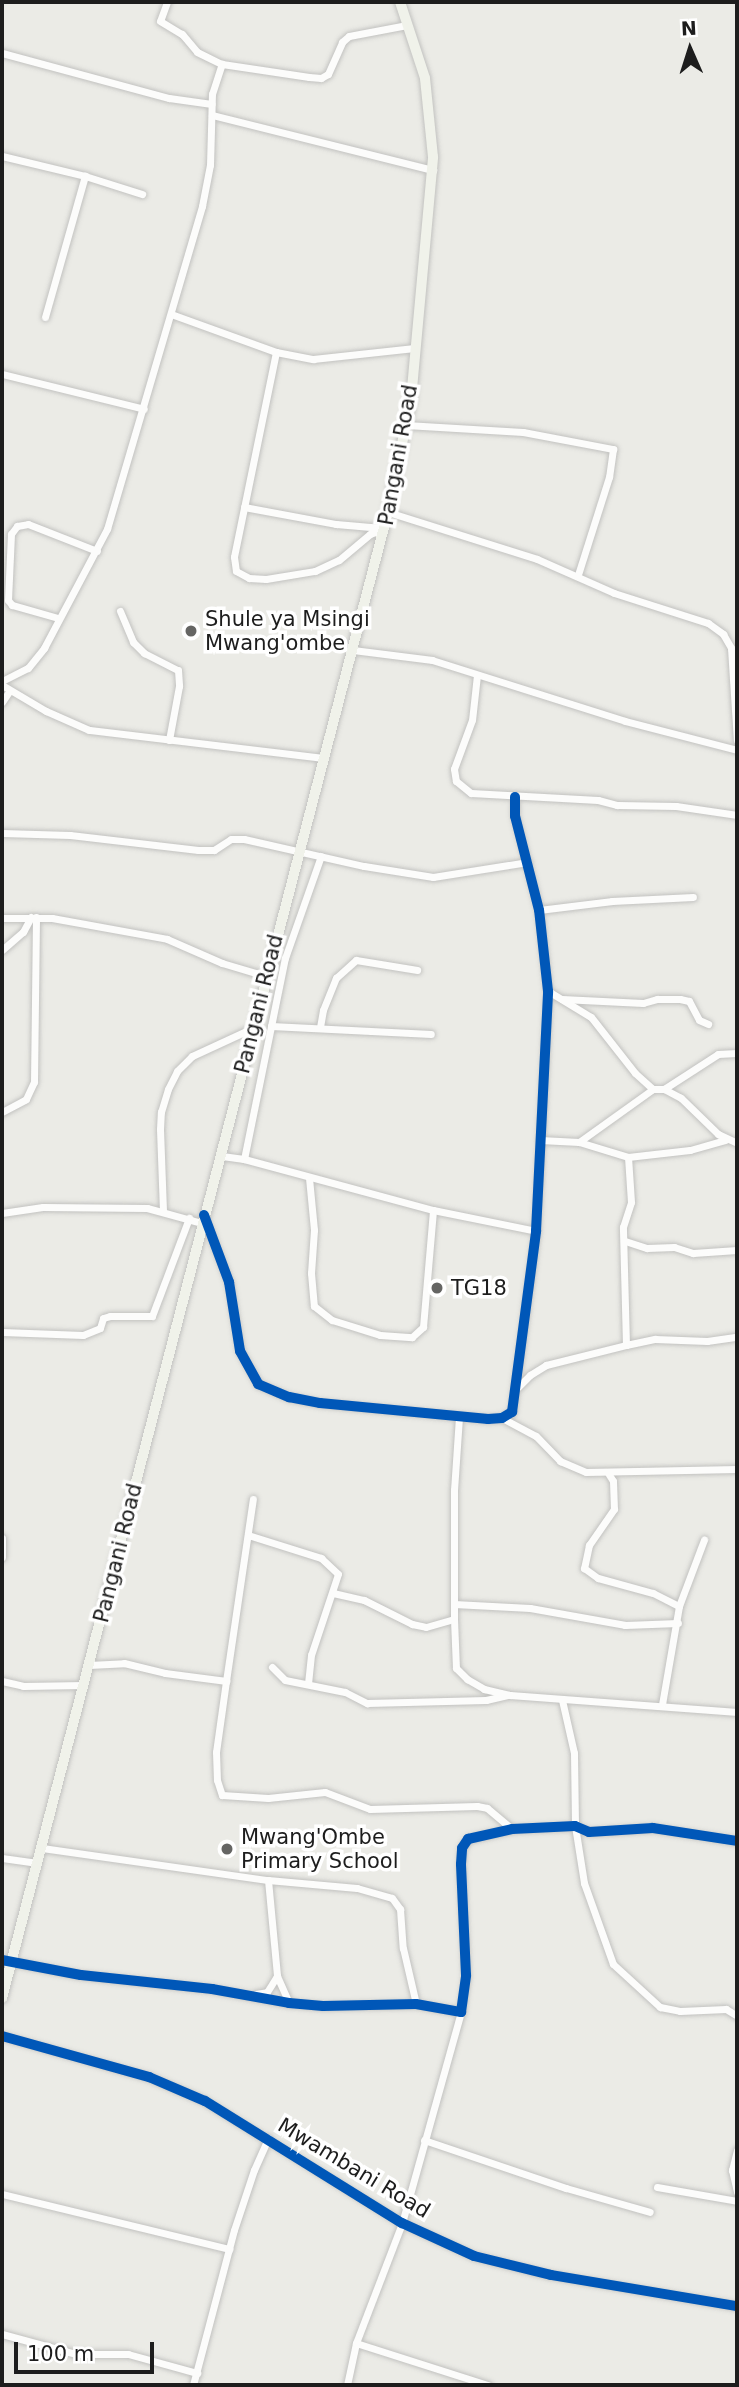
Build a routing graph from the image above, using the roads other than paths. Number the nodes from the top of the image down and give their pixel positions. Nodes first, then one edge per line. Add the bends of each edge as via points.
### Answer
1 (167, 2) edge
2 (400, 2) edge
3 (407, 25) junction
4 (2, 52) edge
5 (222, 64) junction
6 (212, 104) junction
7 (212, 115) junction
8 (2, 156) edge
9 (433, 170) junction
10 (85, 176) junction
11 (142, 194) dead end
12 (171, 314) junction
13 (45, 317) dead end
14 (414, 348) junction
15 (276, 352) junction
16 (2, 374) edge
17 (144, 410) junction
18 (406, 425) junction
19 (244, 507) junction
20 (388, 512) junction
21 (385, 528) junction
22 (97, 551) junction
23 (578, 575) junction
24 (120, 611) dead end
25 (58, 618) junction
26 (353, 650) junction
27 (477, 675) junction
28 (2, 683) edge
29 (10, 690) junction
30 (2, 702) edge
31 (169, 740) junction
32 (737, 740) edge
33 (737, 750) edge
34 (324, 758) junction
35 (515, 797) junction
36 (737, 815) edge
37 (2, 833) edge
38 (299, 850) junction
39 (321, 856) junction
40 (528, 862) junction
41 (693, 897) dead end
42 (539, 909) junction
43 (34, 917) junction
44 (2, 918) edge
45 (2, 950) edge
46 (417, 970) dead end
47 (266, 976) junction
48 (548, 991) junction
49 (558, 999) junction
50 (708, 1024) dead end
51 (271, 1026) junction
52 (320, 1027) junction
53 (253, 1028) junction
54 (431, 1034) dead end
55 (737, 1053) edge
56 (653, 1089) junction
57 (664, 1089) junction
58 (2, 1112) edge
59 (540, 1140) junction
60 (726, 1140) junction
61 (579, 1142) junction
62 (737, 1143) edge
63 (222, 1156) junction
64 (628, 1157) junction
65 (243, 1159) junction
66 (309, 1178) junction
67 (433, 1210) junction
68 (163, 1211) junction
69 (2, 1213) edge
70 (190, 1219) junction
71 (203, 1219) junction
72 (536, 1231) junction
73 (625, 1241) junction
74 (737, 1250) edge
75 (2, 1332) edge
76 (737, 1337) edge
77 (626, 1345) junction
78 (517, 1388) junction
79 (460, 1417) junction
80 (502, 1418) junction
81 (737, 1469) edge
82 (608, 1472) junction
83 (253, 1499) dead end
84 (248, 1535) junction
85 (2, 1538) edge
86 (704, 1540) dead end
87 (2, 1557) edge
88 (333, 1592) junction
89 (454, 1604) junction
90 (679, 1606) junction
91 (454, 1619) junction
92 (678, 1623) junction
93 (89, 1665) junction
94 (272, 1667) dead end
95 (226, 1681) junction
96 (2, 1682) edge
97 (307, 1682) junction
98 (84, 1685) junction
99 (510, 1695) junction
100 (562, 1700) junction
101 (662, 1704) junction
102 (737, 1712) edge
103 (575, 1826) junction
104 (512, 1829) junction
105 (737, 1841) edge
106 (42, 1848) junction
107 (2, 1858) edge
108 (38, 1863) junction
109 (268, 1880) junction
110 (5, 1962) edge
111 (277, 1976) junction
112 (252, 1995) junction
113 (2, 1998) edge
114 (289, 2003) junction
115 (416, 2004) junction
116 (461, 2012) junction
117 (737, 2016) edge
118 (2, 2036) edge
119 (268, 2138) junction
120 (425, 2140) junction
121 (737, 2150) edge
122 (657, 2187) dead end
123 (737, 2192) edge
124 (2, 2194) edge
125 (737, 2201) edge
126 (650, 2212) dead end
127 (402, 2223) junction
128 (229, 2249) junction
129 (737, 2306) edge
130 (2, 2334) edge
131 (356, 2343) junction
132 (197, 2373) junction
133 (194, 2385) edge
134 (347, 2385) edge
135 (488, 2385) edge

1 - 5 street via 160,21 164,26 182,34 197,52
2 - 3 main road, Pangani Road
3 - 5 street via 349,36 328,74 321,78
3 - 9 main road, Pangani Road via 429,98
4 - 6 street via 169,98
5 - 6 street
6 - 7 street
7 - 9 street
7 - 12 street via 202,206
8 - 10 street
9 - 14 main road, Pangani Road
10 - 11 street
10 - 13 street
12 - 15 street
12 - 17 street
14 - 15 street via 313,359
14 - 18 main road, Pangani Road
15 - 19 street
16 - 17 street
17 - 22 street
18 - 20 main road, Pangani Road
18 - 23 street via 523,432 613,449 609,477
19 - 21 street
19 - 21 street via 234,557 236,571 249,578 314,571
20 - 21 main road, Pangani Road
20 - 23 street
21 - 26 main road, Pangani Road
22 - 25 street
22 - 25 street via 28,524 17,526 11,534 8,600
23 - 32 street via 614,593 708,624 723,634 731,648
24 - 31 street via 133,642 144,653 178,670
25 - 28 street via 28,668
26 - 27 street via 432,660
26 - 34 main road, Pangani Road
27 - 33 street
27 - 35 street via 472,720 454,769 456,781 471,793
28 - 29 street
29 - 30 street
29 - 31 street via 89,730
31 - 34 street
34 - 38 main road, Pangani Road
35 - 36 street via 676,806
35 - 40 street via 515,816
37 - 38 street via 70,835 198,850 214,850 231,839 244,839
38 - 39 street
38 - 47 main road, Pangani Road
39 - 40 street via 433,877
39 - 51 street via 285,958
40 - 42 street
41 - 42 street
42 - 48 street
43 - 44 street
43 - 45 street
43 - 47 street via 167,939
43 - 58 street via 34,1083 26,1099
46 - 52 street via 356,960 336,978
47 - 53 main road, Pangani Road
48 - 49 street
48 - 59 street
49 - 50 street via 643,1003 680,999 689,1001 699,1020
49 - 56 street via 591,1017
51 - 52 street
51 - 65 street
52 - 54 street
53 - 63 main road, Pangani Road
53 - 68 street via 192,1056 168,1089 160,1129
55 - 57 street via 718,1054
56 - 57 street
56 - 61 street
57 - 60 street via 681,1098
59 - 61 street
59 - 72 street
60 - 62 street
60 - 64 street via 690,1150
61 - 64 street
63 - 65 street
63 - 71 main road, Pangani Road
64 - 73 street via 631,1202 623,1227
65 - 66 street
66 - 67 street
66 - 67 street via 314,1306 332,1320 380,1335 412,1338 424,1327
67 - 72 street
68 - 69 street via 43,1207
68 - 70 street
70 - 71 street
70 - 75 street via 152,1315 110,1315 103,1318 100,1328 83,1335
71 - 79 street via 229,1282 240,1352 258,1384 320,1403
71 - 93 main road, Pangani Road
72 - 78 street
73 - 74 street via 693,1253
73 - 77 street
76 - 77 street via 654,1339
77 - 78 street via 546,1365
78 - 80 street via 513,1412
79 - 80 street
79 - 89 street via 454,1490
80 - 82 street via 537,1436 567,1465 586,1472
81 - 82 street
82 - 90 street via 614,1509 589,1545 584,1568 598,1578 653,1593
83 - 84 street
84 - 88 street via 321,1558 338,1574
84 - 95 street
85 - 87 street
86 - 90 street
88 - 91 street via 364,1600 412,1624 426,1627
88 - 97 street via 311,1655
89 - 91 street
89 - 92 street via 530,1608 625,1625
90 - 92 street
91 - 99 street via 456,1668 484,1689
92 - 101 street
93 - 95 street via 124,1663
93 - 98 main road, Pangani Road
94 - 97 street via 285,1680
95 - 104 street via 216,1752 222,1795 268,1798 325,1792 370,1809 477,1806 487,1808
96 - 98 street
97 - 99 street via 358,1696 367,1703 486,1700
98 - 106 main road, Pangani Road
99 - 100 street
100 - 101 street
100 - 103 street via 573,1753
101 - 102 street
103 - 104 street
103 - 105 street via 589,1832 653,1828
103 - 117 street via 584,1883 613,1964 660,2007 726,2010
104 - 116 street via 468,1839 463,1848 466,1975
106 - 108 main road, Pangani Road
106 - 109 street
107 - 108 street
108 - 110 main road, Pangani Road
109 - 111 street
109 - 115 street via 357,1888 392,1898 400,1909 403,1948
110 - 112 street
110 - 113 main road, Pangani Road
111 - 112 street via 267,1992
111 - 114 street
112 - 114 street
114 - 115 street
115 - 116 street
116 - 120 street
118 - 119 street, Mwambani Road via 149,2077 205,2101
119 - 127 street, Mwambani Road
119 - 128 street
120 - 126 street
120 - 127 street
121 - 123 street via 732,2170
122 - 125 street
124 - 128 street
127 - 129 street, Mwambani Road via 474,2256 551,2275
127 - 131 street
128 - 132 street
130 - 132 street via 76,2354 128,2354
131 - 134 street
131 - 135 street
132 - 133 street

